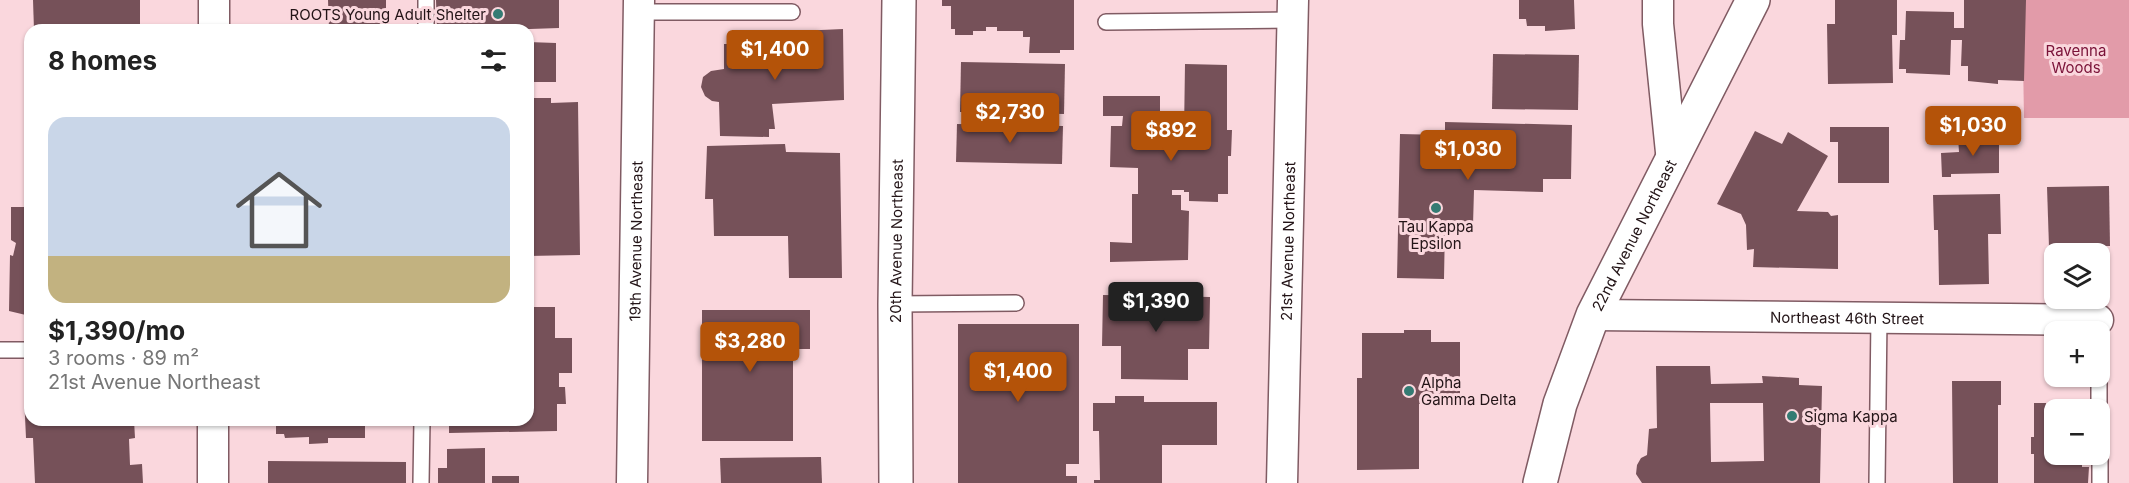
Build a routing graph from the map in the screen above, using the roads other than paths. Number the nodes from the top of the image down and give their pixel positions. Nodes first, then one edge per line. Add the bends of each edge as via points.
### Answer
1 (214, 0) edge
2 (426, 0) edge
3 (899, 0) edge
4 (1658, 0) edge
5 (1753, 0) edge
6 (638, 6) edge
7 (1293, 10) edge
8 (792, 12) dead end
9 (1106, 22) dead end
10 (214, 24) edge
11 (426, 24) edge
12 (1672, 162) junction
13 (1016, 303) dead end
14 (896, 304) junction
15 (1593, 315) junction
16 (1879, 317) junction
17 (2044, 324) edge
18 (0, 350) edge
19 (24, 350) edge
20 (213, 426) edge
21 (422, 426) edge
22 (2100, 465) edge
23 (213, 483) edge
24 (422, 483) edge
25 (632, 483) edge
26 (896, 483) edge
27 (1282, 483) edge
28 (1540, 483) edge
29 (1877, 483) edge
30 (2100, 483) edge

1 - 10 street
2 - 11 lane
3 - 14 street, 20th Avenue Northeast
4 - 12 street
5 - 12 street, 22nd Avenue Northeast
6 - 8 lane
6 - 25 street, 19th Avenue Northeast
7 - 9 lane
7 - 27 street, 21st Avenue Northeast
12 - 15 street, 22nd Avenue Northeast
13 - 14 lane
14 - 26 street, 20th Avenue Northeast
15 - 16 street, Northeast 46th Street
15 - 28 street, 22nd Avenue Northeast via 1560,404
16 - 17 street, Northeast 46th Street
16 - 29 lane
18 - 19 lane
20 - 23 street
21 - 24 lane
22 - 30 lane

